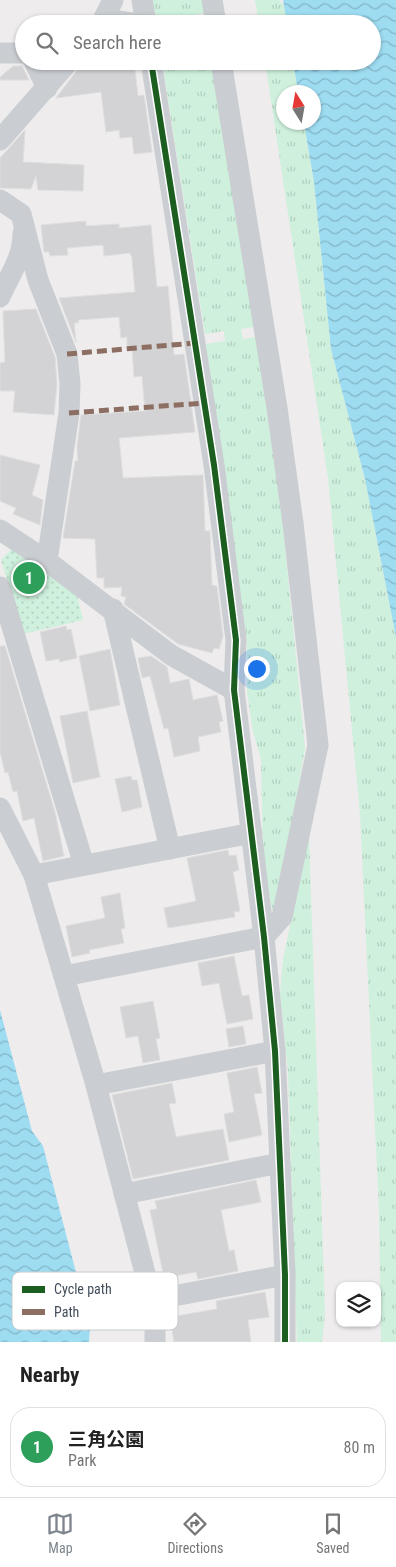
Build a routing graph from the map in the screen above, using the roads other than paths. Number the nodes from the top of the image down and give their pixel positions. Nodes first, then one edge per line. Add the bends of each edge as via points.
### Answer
1 (142, 0) edge
2 (212, 0) edge
3 (144, 15) edge
4 (214, 15) edge
5 (0, 53) edge
6 (15, 53) edge
7 (38, 70) edge
8 (62, 70) edge
9 (152, 70) edge
10 (222, 70) edge
11 (47, 88) junction
12 (0, 140) edge
13 (0, 200) edge
14 (23, 223) junction
15 (0, 298) edge
16 (0, 530) edge
17 (47, 560) junction
18 (0, 587) edge
19 (112, 609) junction
20 (234, 690) junction
21 (0, 808) edge
22 (252, 833) junction
23 (170, 849) junction
24 (84, 865) junction
25 (34, 875) junction
26 (264, 937) junction
27 (64, 976) junction
28 (274, 1051) junction
29 (96, 1085) junction
30 (280, 1163) junction
31 (124, 1194) junction
32 (145, 1272) edge
33 (284, 1275) junction
34 (178, 1295) edge
35 (285, 1342) edge

1 - 3 street
2 - 4 street
5 - 6 street
7 - 11 street
8 - 11 street
9 - 20 street via 214,465 236,640
10 - 26 street via 281,437 318,745 282,917
11 - 12 street
13 - 14 street via 21,214
14 - 15 street via 23,245 18,264
14 - 17 street via 38,280 67,354 70,384 69,413
16 - 17 street
17 - 19 street
18 - 24 street
19 - 20 street via 172,655
19 - 23 street
20 - 22 street
21 - 25 street
22 - 23 street
22 - 26 street
23 - 24 street
24 - 25 street
25 - 27 street
26 - 27 street
26 - 28 street
27 - 29 street
28 - 29 street
28 - 30 street
29 - 31 street
30 - 31 street
30 - 33 street
31 - 32 street
33 - 34 street
33 - 35 street

